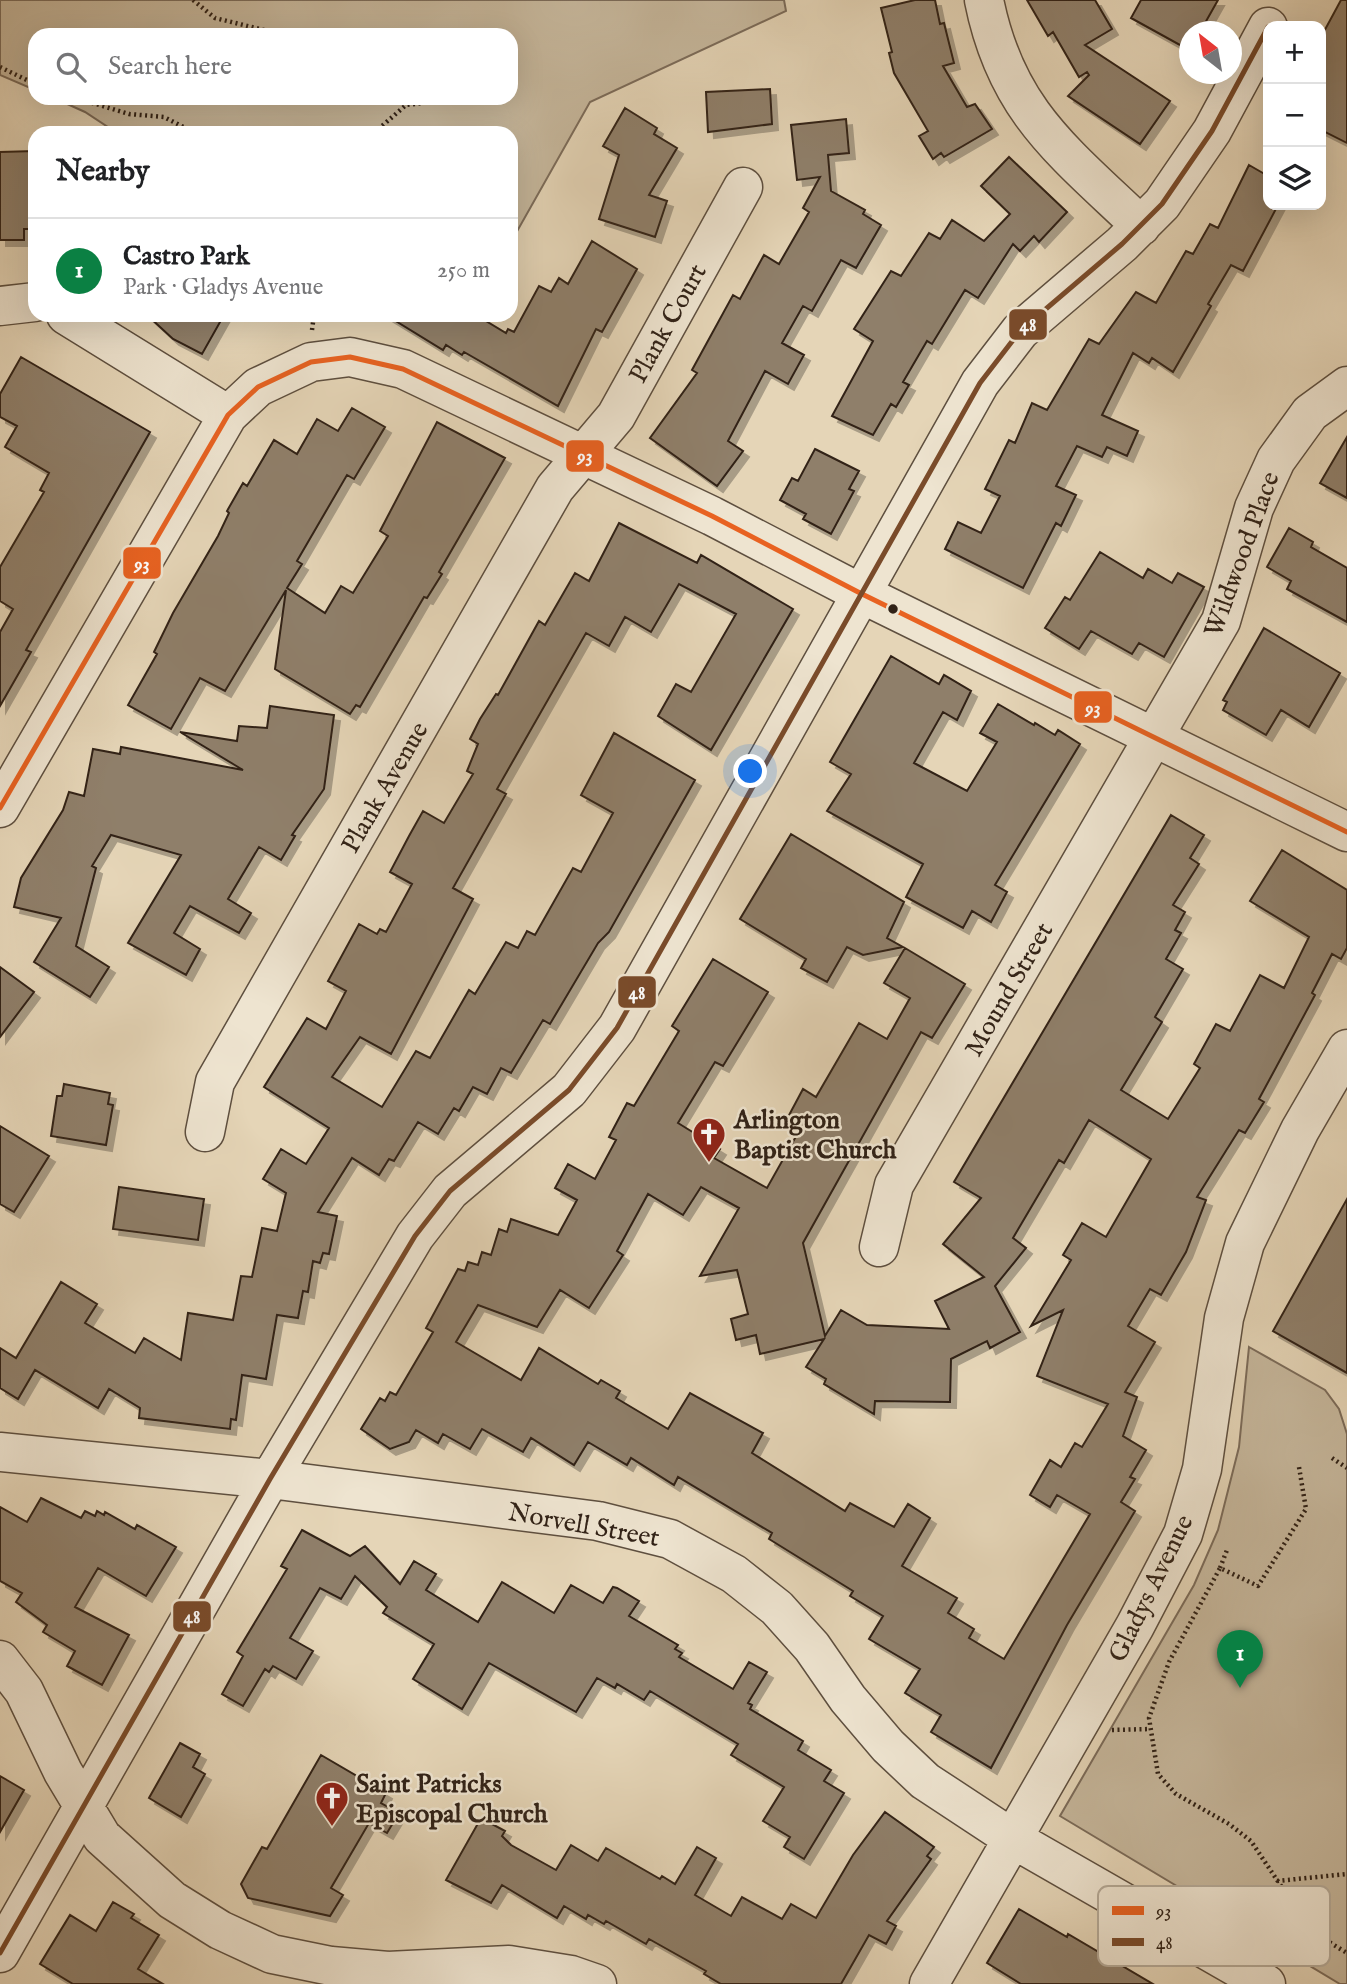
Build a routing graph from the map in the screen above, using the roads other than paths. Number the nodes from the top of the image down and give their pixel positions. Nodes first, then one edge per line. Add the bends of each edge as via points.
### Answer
1 (984, 0) edge
2 (1283, 0) edge
3 (1271, 21) edge
4 (1263, 35) edge
5 (743, 187) dead end
6 (1141, 226) junction
7 (28, 303) edge
8 (0, 306) edge
9 (77, 322) edge
10 (1347, 386) edge
11 (228, 415) junction
12 (585, 454) junction
13 (860, 593) junction
14 (1155, 739) junction
15 (9, 769) edge
16 (0, 808) edge
17 (1347, 832) edge
18 (1347, 1049) edge
19 (205, 1132) dead end
20 (878, 1247) dead end
21 (0, 1452) edge
22 (270, 1479) junction
23 (0, 1660) edge
24 (83, 1806) junction
25 (1013, 1839) junction
26 (1098, 1888) edge
27 (0, 1953) edge
28 (1235, 1966) edge
29 (597, 1984) edge
30 (929, 1984) edge
31 (1266, 1984) edge

1 - 6 street via 991,34 1011,83 1039,127
2 - 3 street
4 - 6 street via 1185,173
5 - 12 street, Plank Court via 616,416
6 - 13 street via 1012,341 980,383
7 - 8 street
9 - 11 street
10 - 14 street, Wildwood Place via 1310,413 1276,460 1254,508 1222,621
11 - 12 street via 258,387 311,362 350,357 403,369
11 - 15 street
12 - 13 street
12 - 19 street, Plank Avenue via 555,488 215,1082
13 - 14 street
13 - 22 street via 617,1028 569,1090 450,1191 415,1236
14 - 17 street
14 - 20 street, Mound Street via 894,1185
15 - 16 street
18 - 25 street, Gladys Avenue via 1300,1130 1245,1243 1224,1318 1202,1469 1184,1534
21 - 22 street, Norvell Street
22 - 24 street
22 - 25 street, Norvell Street via 598,1521 670,1539 734,1574 777,1608 888,1746 925,1781
23 - 24 street via 24,1691
24 - 27 street
24 - 29 street via 102,1837 172,1900 220,1930 272,1954 388,1971 509,1965
25 - 26 street, Norvell Street
25 - 30 street, Gladys Avenue
28 - 31 street, Norvell Street

